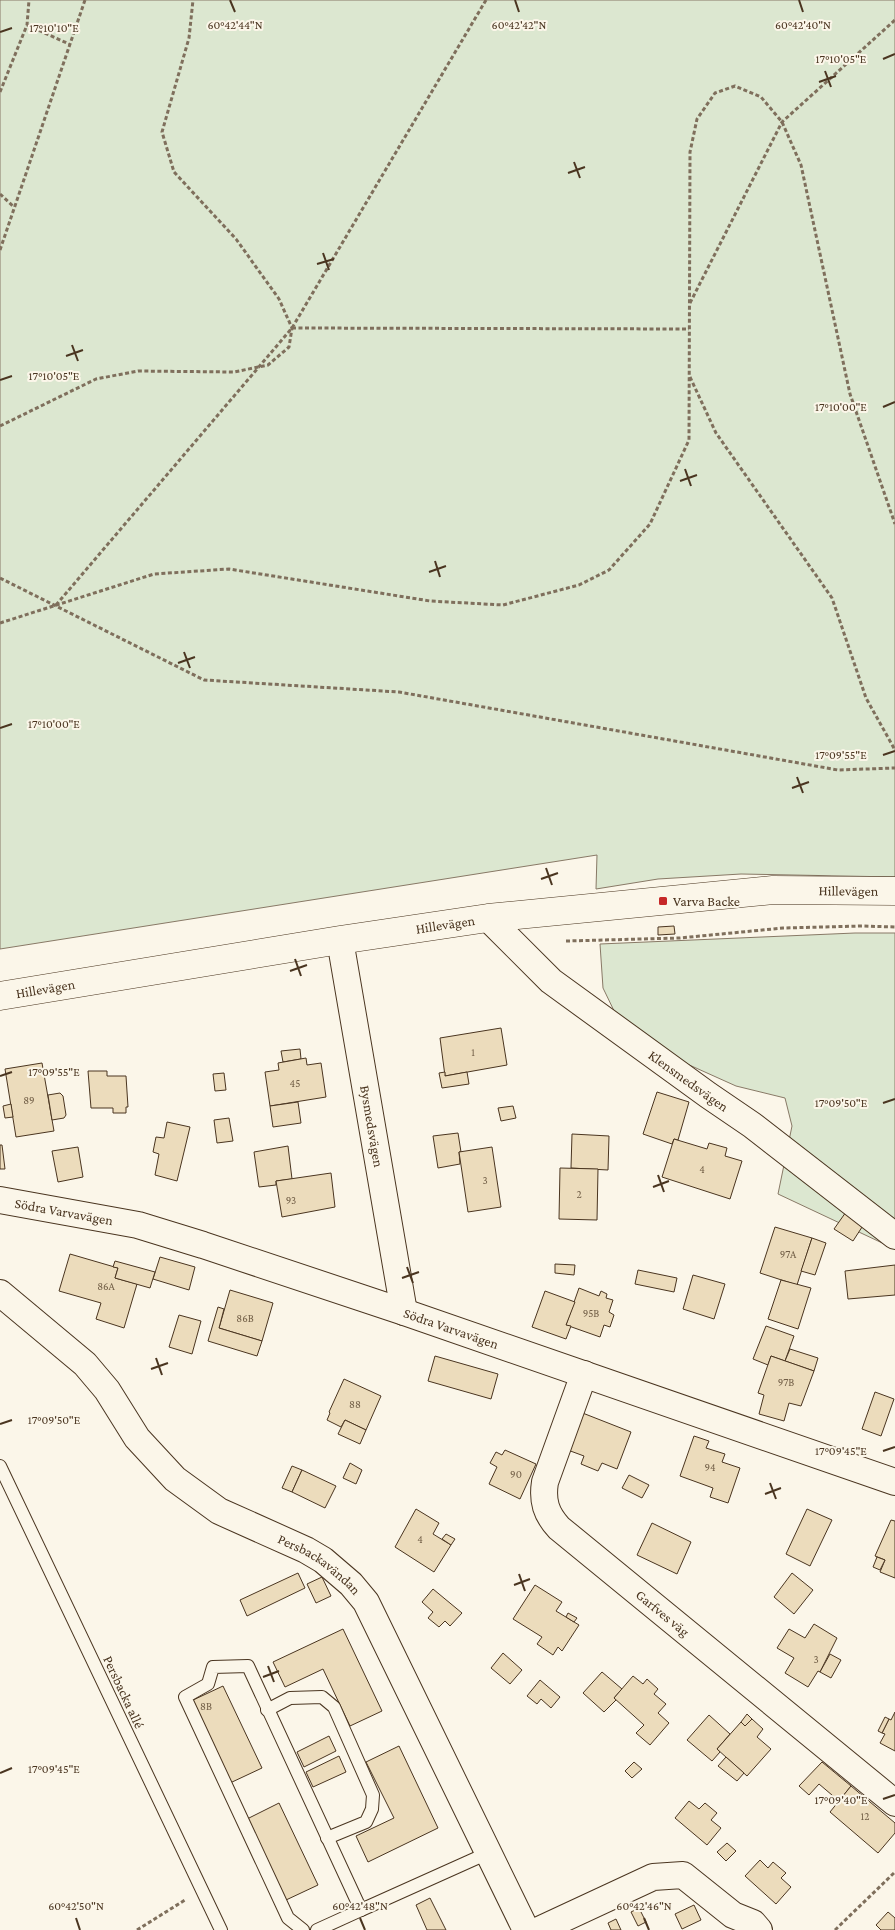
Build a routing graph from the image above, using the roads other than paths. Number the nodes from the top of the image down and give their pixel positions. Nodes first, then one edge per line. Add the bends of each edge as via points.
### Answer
1 (895, 891) edge
2 (488, 918) junction
3 (340, 940) junction
4 (0, 996) edge
5 (0, 1200) edge
6 (895, 1236) edge
7 (0, 1293) edge
8 (404, 1312) junction
9 (584, 1374) junction
10 (0, 1466) edge
11 (895, 1482) edge
12 (266, 1710) junction
13 (895, 1803) edge
14 (326, 1838) junction
15 (488, 1853) junction
16 (361, 1910) junction
17 (725, 1922) edge
18 (221, 1930) edge
19 (304, 1930) edge
20 (317, 1930) edge
21 (526, 1930) edge
22 (539, 1930) edge
23 (759, 1930) edge

1 - 2 street, Hillevägen via 773,890
2 - 3 street, Hillevägen
2 - 6 street, Klensmedsvägen via 551,981 752,1125
3 - 4 street, Hillevägen
3 - 8 street, Bysmedsvägen
5 - 8 street, Södra Varvavägen via 138,1225
7 - 15 street, Persbackavändan via 85,1364 107,1390 137,1438 176,1479 220,1511 306,1550 351,1584 366,1602
8 - 9 street, Södra Varvavägen
9 - 11 street, Södra Varvavägen
9 - 13 street, Garfves väg via 545,1482 543,1495 550,1518
10 - 18 lane, Persbacka allé
12 - 14 lane
12 - 14 lane via 290,1698 306,1697 322,1697 334,1707 373,1795 372,1809 366,1822
12 - 19 lane via 248,1666 213,1667 208,1684 185,1698 288,1918
14 - 16 lane
15 - 16 lane
15 - 21 street, Persbackavändan
16 - 20 lane
17 - 22 street via 683,1875 653,1877
17 - 23 street via 753,1923

